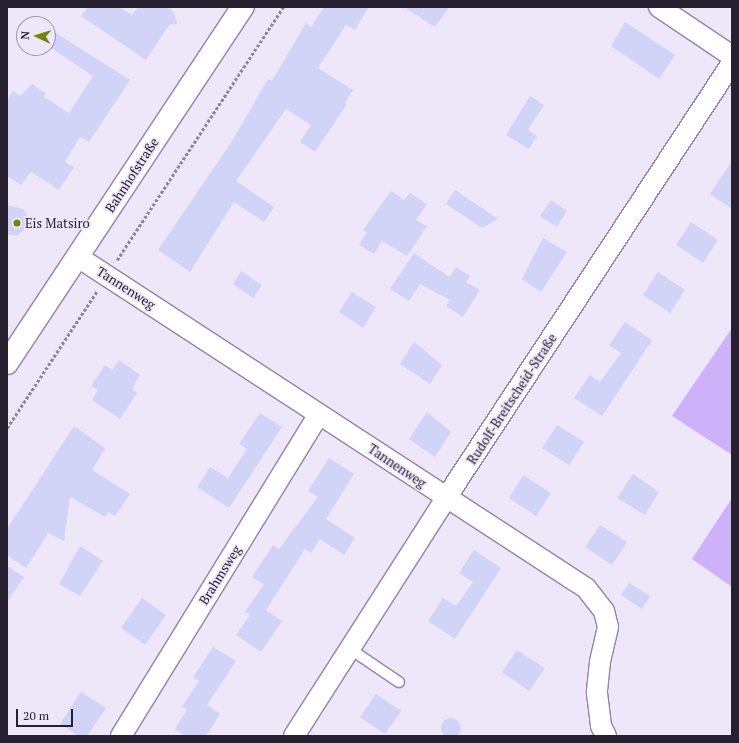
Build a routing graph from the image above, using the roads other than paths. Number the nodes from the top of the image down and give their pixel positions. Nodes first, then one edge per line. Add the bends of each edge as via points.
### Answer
1 (243, 7) edge
2 (659, 7) edge
3 (732, 56) edge
4 (732, 64) edge
5 (78, 257) junction
6 (7, 362) edge
7 (319, 414) junction
8 (446, 498) junction
9 (350, 648) junction
10 (400, 682) dead end
11 (121, 736) edge
12 (294, 736) edge
13 (606, 736) edge

1 - 5 main road, Bahnhofstraße
2 - 3 street
4 - 8 street, Rudolf-Breitscheid-Straße
5 - 6 main road, Bahnhofstraße
5 - 7 street, Tannenweg
7 - 8 street, Tannenweg
7 - 11 street, Brahmsweg
8 - 9 street, Rudolf-Breitscheid-Straße
8 - 13 street, Tannenweg via 586,588 604,611 608,627 600,662 598,693 601,726
9 - 10 lane
9 - 12 street, Rudolf-Breitscheid-Straße

